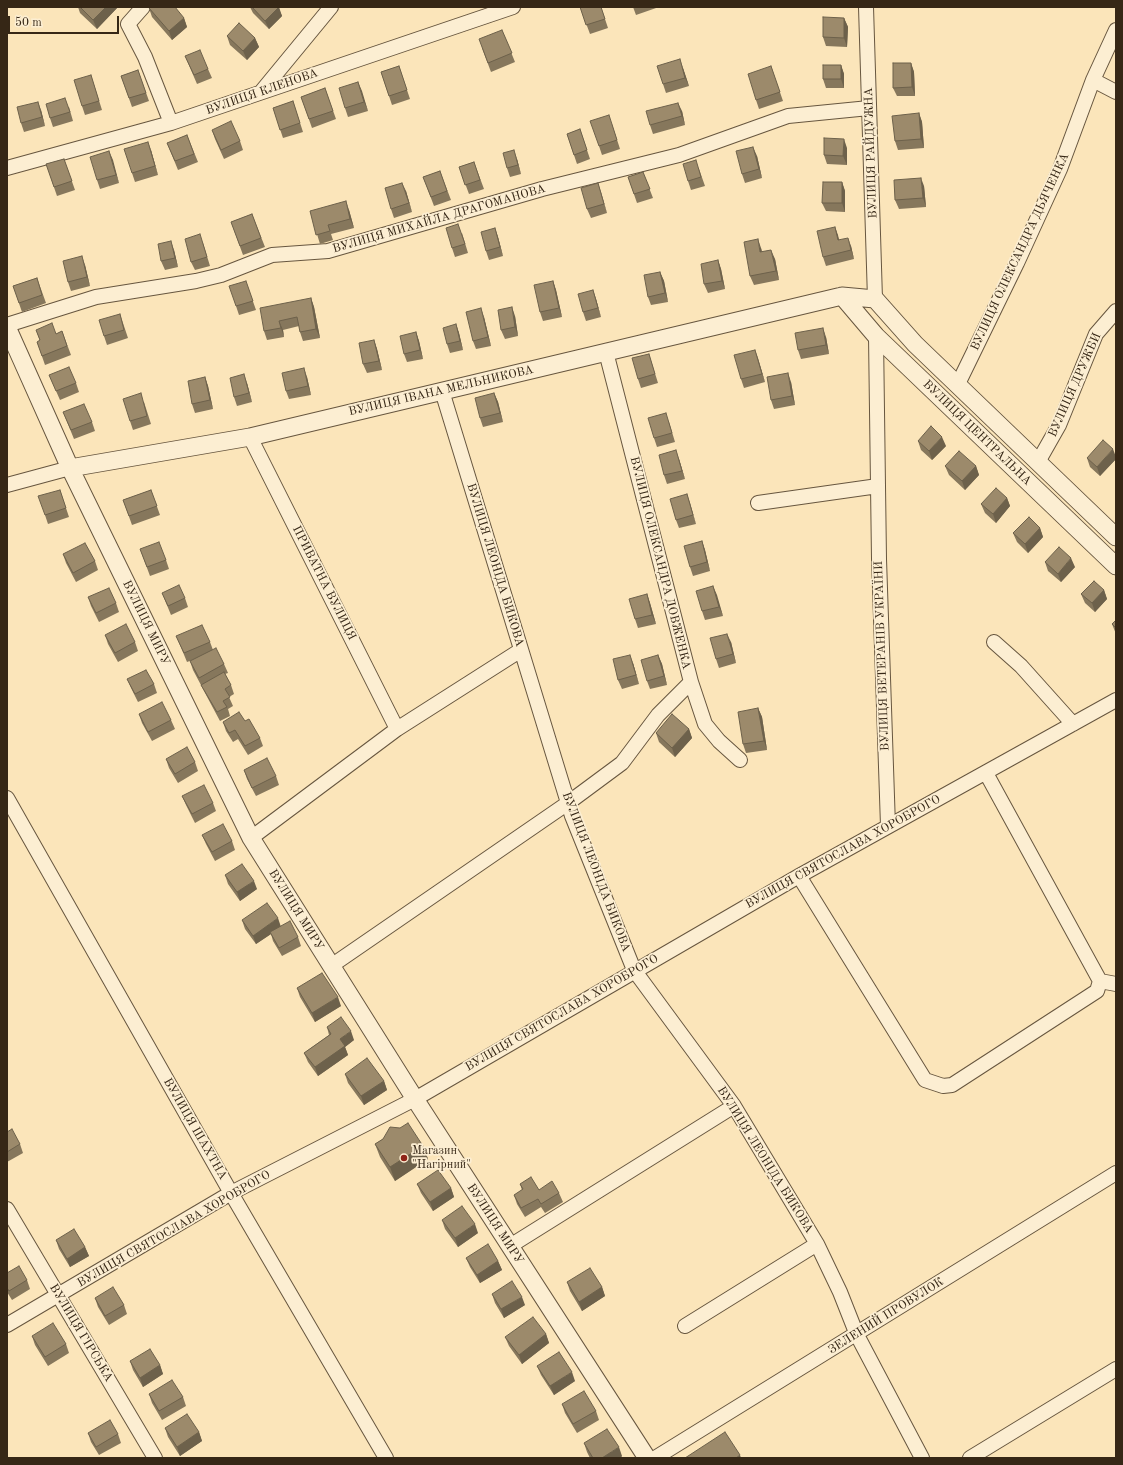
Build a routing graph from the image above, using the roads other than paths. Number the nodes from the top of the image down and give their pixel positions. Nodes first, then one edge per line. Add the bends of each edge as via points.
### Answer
1 (142, 7) edge
2 (331, 7) edge
3 (514, 7) edge
4 (866, 7) edge
5 (1116, 30) edge
6 (1093, 80) junction
7 (260, 92) junction
8 (1116, 92) edge
9 (869, 108) junction
10 (171, 122) junction
11 (7, 168) edge
12 (842, 296) junction
13 (875, 299) junction
14 (1116, 311) edge
15 (7, 326) edge
16 (876, 336) junction
17 (606, 352) junction
18 (958, 384) junction
19 (442, 391) junction
20 (250, 437) junction
21 (1038, 462) junction
22 (70, 468) junction
23 (7, 485) edge
24 (878, 486) junction
25 (758, 503) dead end
26 (1116, 536) edge
27 (1116, 566) edge
28 (994, 642) dead end
29 (521, 650) junction
30 (691, 682) junction
31 (1116, 700) edge
32 (1073, 724) junction
33 (397, 730) junction
34 (740, 760) dead end
35 (986, 773) junction
36 (7, 798) edge
37 (568, 803) junction
38 (888, 826) junction
39 (250, 838) junction
40 (799, 876) junction
41 (331, 966) junction
42 (634, 970) junction
43 (1100, 981) junction
44 (1116, 984) edge
45 (415, 1099) junction
46 (734, 1106) junction
47 (1116, 1172) edge
48 (231, 1193) junction
49 (7, 1209) edge
50 (817, 1244) junction
51 (510, 1246) junction
52 (59, 1296) junction
53 (7, 1325) edge
54 (685, 1326) dead end
55 (857, 1335) junction
56 (1116, 1370) edge
57 (155, 1458) edge
58 (386, 1458) edge
59 (647, 1458) edge
60 (654, 1458) edge
61 (922, 1458) edge
62 (970, 1458) edge

1 - 10 street via 128,24 145,57
2 - 7 street
3 - 7 street, ВУЛИЦЯ КЛЕНОВА
4 - 9 street, ВУЛИЦЯ РАЙДУЖНА
5 - 6 street, ВУЛИЦЯ ОЛЕКСАНДРА ДЬЯЧЕНКА
6 - 8 street
6 - 18 street, ВУЛИЦЯ ОЛЕКСАНДРА ДЬЯЧЕНКА via 1060,169 1018,263
7 - 10 street, ВУЛИЦЯ КЛЕНОВА
9 - 13 street, ВУЛИЦЯ РАЙДУЖНА
9 - 15 street, ВУЛИЦЯ МИХАЙЛА ДРАГОМАНОВА via 788,116 679,154 542,189 328,251 272,255 221,275 96,298
10 - 11 street, ВУЛИЦЯ КЛЕНОВА
12 - 13 street, ВУЛИЦЯ ІВАНА МЕЛЬНИКОВА
12 - 16 street, ВУЛИЦЯ ЦЕНТРАЛЬНА
12 - 17 street, ВУЛИЦЯ ІВАНА МЕЛЬНИКОВА
13 - 16 street
13 - 18 street, ВУЛИЦЯ ЦЕНТРАЛЬНА via 915,344
14 - 21 street, ВУЛИЦЯ ДРУЖБИ via 1096,334 1059,426
15 - 22 street, ВУЛИЦЯ МИРУ
16 - 24 street, ВУЛИЦЯ ВЕТЕРАНІВ УКРАЇНИ
16 - 27 street, ВУЛИЦЯ ЦЕНТРАЛЬНА
17 - 19 street, ВУЛИЦЯ ІВАНА МЕЛЬНИКОВА
17 - 30 street, ВУЛИЦЯ ОЛЕКСАНДРА ДОВЖЕНКА
18 - 21 street, ВУЛИЦЯ ЦЕНТРАЛЬНА
19 - 20 street, ВУЛИЦЯ ІВАНА МЕЛЬНИКОВА
19 - 29 street, ВУЛИЦЯ ЛЕОНІДА БИКОВА
20 - 22 street, ВУЛИЦЯ ІВАНА МЕЛЬНИКОВА
20 - 33 street, ПРИВАТНА ВУЛИЦЯ
21 - 26 street, ВУЛИЦЯ ЦЕНТРАЛЬНА
22 - 23 street, ВУЛИЦЯ ІВАНА МЕЛЬНИКОВА
22 - 39 street, ВУЛИЦЯ МИРУ
24 - 25 street
24 - 38 street, ВУЛИЦЯ ВЕТЕРАНІВ УКРАЇНИ
28 - 32 street via 1020,666
29 - 33 street
29 - 37 street, ВУЛИЦЯ ЛЕОНІДА БИКОВА
30 - 34 street, ВУЛИЦЯ ОЛЕКСАНДРА ДОВЖЕНКА via 705,724
30 - 37 street via 658,716 622,763
31 - 32 street, ВУЛИЦЯ СВЯТОСЛАВА ХОРОБРОГО
32 - 35 street, ВУЛИЦЯ СВЯТОСЛАВА ХОРОБРОГО
33 - 39 street
35 - 38 street, ВУЛИЦЯ СВЯТОСЛАВА ХОРОБРОГО
35 - 43 street
36 - 48 street, ВУЛИЦЯ ШАХТНА
37 - 41 street
37 - 42 street, ВУЛИЦЯ ЛЕОНІДА БИКОВА
38 - 40 street, ВУЛИЦЯ СВЯТОСЛАВА ХОРОБРОГО
39 - 41 street, ВУЛИЦЯ МИРУ
40 - 42 street, ВУЛИЦЯ СВЯТОСЛАВА ХОРОБРОГО
40 - 43 street via 925,1080 943,1086 952,1085 1097,992
41 - 45 street, ВУЛИЦЯ МИРУ
42 - 45 street, ВУЛИЦЯ СВЯТОСЛАВА ХОРОБРОГО
42 - 46 street, ВУЛИЦЯ ЛЕОНІДА БИКОВА
43 - 44 street
45 - 48 street, ВУЛИЦЯ СВЯТОСЛАВА ХОРОБРОГО
45 - 51 street, ВУЛИЦЯ МИРУ
46 - 50 street, ВУЛИЦЯ ЛЕОНІДА БИКОВА
46 - 51 street
47 - 55 street, ЗЕЛЕНИЙ ПРОВУЛОК
48 - 52 street, ВУЛИЦЯ СВЯТОСЛАВА ХОРОБРОГО
48 - 58 street, ВУЛИЦЯ ШАХТНА
49 - 52 street, ВУЛИЦЯ ГІРСЬКА
50 - 54 street
50 - 55 street, ВУЛИЦЯ ЛЕОНІДА БИКОВА
51 - 59 street, ВУЛИЦЯ МИРУ
52 - 53 street, ВУЛИЦЯ СВЯТОСЛАВА ХОРОБРОГО
52 - 57 street, ВУЛИЦЯ ГІРСЬКА
55 - 60 street, ЗЕЛЕНИЙ ПРОВУЛОК
55 - 61 street, ВУЛИЦЯ ЛЕОНІДА БИКОВА
56 - 62 street

